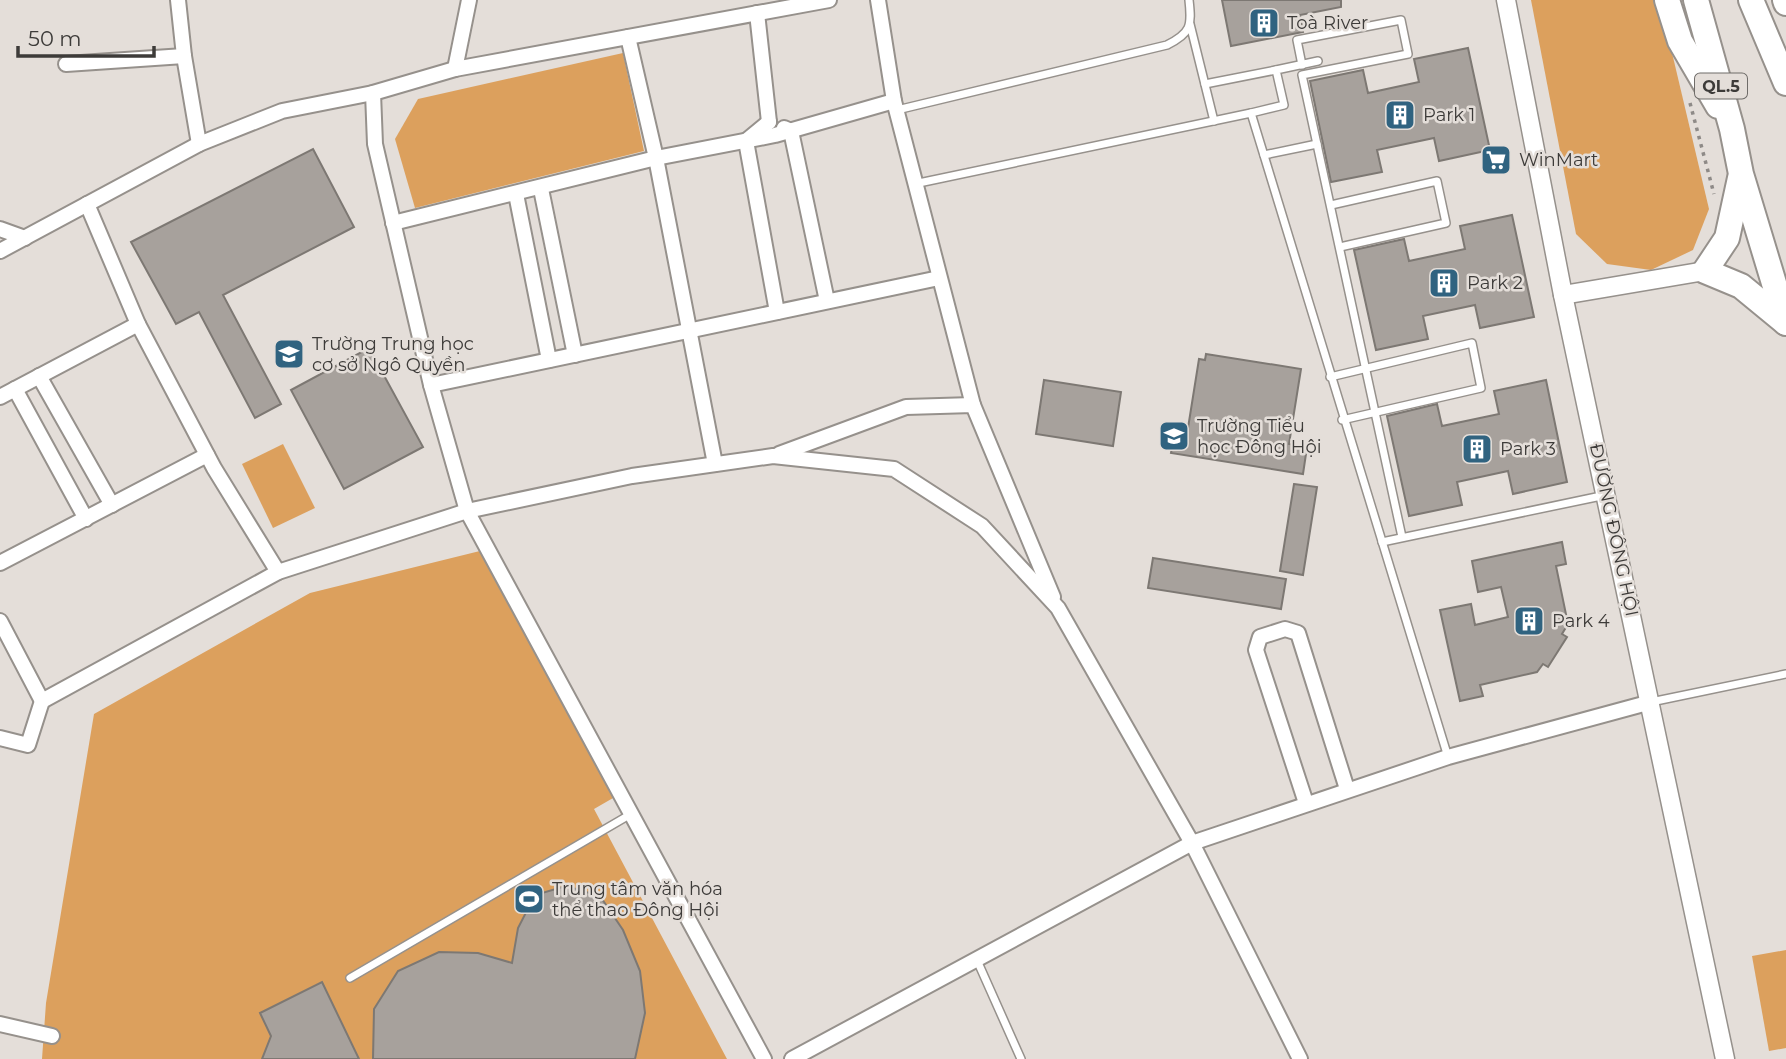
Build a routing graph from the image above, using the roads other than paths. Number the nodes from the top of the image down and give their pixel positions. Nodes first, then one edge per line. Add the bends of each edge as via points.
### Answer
1 (178, 0) edge
2 (469, 0) edge
3 (830, 0) edge
4 (878, 0) edge
5 (1188, 0) edge
6 (1506, 0) edge
7 (1667, 0) edge
8 (1696, 0) edge
9 (1751, 0) edge
10 (757, 13) junction
11 (1190, 24) junction
12 (628, 37) junction
13 (184, 56) junction
14 (1318, 61) dead end
15 (66, 64) dead end
16 (1302, 65) junction
17 (455, 69) junction
18 (1276, 70) junction
19 (1786, 83) edge
20 (1205, 84) junction
21 (373, 93) junction
22 (895, 106) junction
23 (1251, 113) junction
24 (1214, 121) junction
25 (769, 122) junction
26 (1732, 129) junction
27 (792, 131) junction
28 (746, 141) junction
29 (199, 144) junction
30 (1317, 144) junction
31 (1264, 155) junction
32 (656, 158) junction
33 (1741, 174) junction
34 (914, 184) junction
35 (541, 189) junction
36 (516, 194) junction
37 (87, 204) junction
38 (1331, 205) junction
39 (393, 223) junction
40 (0, 229) edge
41 (25, 237) junction
42 (1340, 247) junction
43 (0, 251) edge
44 (1705, 271) junction
45 (939, 278) junction
46 (1563, 295) junction
47 (827, 301) junction
48 (777, 312) junction
49 (1786, 323) edge
50 (138, 324) junction
51 (688, 331) junction
52 (575, 355) junction
53 (549, 360) junction
54 (1367, 367) junction
55 (39, 376) junction
56 (1330, 377) junction
57 (431, 385) junction
58 (15, 389) junction
59 (0, 397) edge
60 (973, 405) junction
61 (1377, 412) junction
62 (1342, 420) junction
63 (207, 455) junction
64 (773, 456) junction
65 (715, 464) junction
66 (1606, 495) junction
67 (112, 505) junction
68 (467, 511) junction
69 (86, 519) junction
70 (1402, 537) junction
71 (1382, 542) junction
72 (0, 563) edge
73 (278, 572) junction
74 (1058, 608) junction
75 (0, 621) edge
76 (1786, 674) edge
77 (42, 701) junction
78 (1651, 702) junction
79 (0, 738) edge
80 (1448, 757) junction
81 (1347, 789) junction
82 (1306, 803) junction
83 (631, 814) junction
84 (1192, 843) junction
85 (975, 958) junction
86 (350, 978) dead end
87 (0, 1024) edge
88 (52, 1036) dead end
89 (764, 1059) edge
90 (792, 1059) edge
91 (1021, 1059) edge
92 (1300, 1059) edge
93 (1726, 1059) edge

1 - 13 street
2 - 17 street
3 - 10 street
4 - 22 street
5 - 11 lane
6 - 46 street, ĐƯỜNG ĐÔNG HỘI
7 - 26 highway via 1680,41
8 - 26 highway, QL.5
9 - 19 highway
10 - 12 street
10 - 25 street
11 - 20 lane
11 - 22 lane via 1185,36 1167,46
12 - 17 street
12 - 32 street
13 - 15 street
13 - 29 street
14 - 16 lane
16 - 18 lane
16 - 30 lane via 1297,40 1401,20 1408,54 1302,75
17 - 21 street
18 - 20 lane
18 - 23 lane via 1284,105
20 - 24 lane
21 - 29 street via 282,111
21 - 39 street via 375,144
22 - 27 street
22 - 34 street
23 - 24 lane
23 - 31 lane
24 - 34 lane
25 - 27 street
25 - 28 street
26 - 33 highway, QL.5
27 - 28 street
27 - 47 street
28 - 32 street
28 - 48 street
29 - 37 street
30 - 31 lane
30 - 38 lane
31 - 56 lane
32 - 35 street
32 - 51 street
33 - 44 highway via 1727,238
33 - 49 highway, QL.5
34 - 45 street
35 - 36 street
35 - 52 street
36 - 39 street
36 - 53 street
37 - 41 street
37 - 50 street
38 - 42 lane
38 - 42 lane via 1437,181 1446,223
39 - 57 street
40 - 41 street
41 - 43 street
42 - 54 lane
44 - 46 street
44 - 49 highway via 1741,286
45 - 47 street
45 - 60 street
46 - 66 street, ĐƯỜNG ĐÔNG HỘI
47 - 48 street
48 - 51 street
50 - 55 street
50 - 63 street
51 - 52 street
51 - 65 street
52 - 53 street
53 - 57 street
54 - 56 lane
54 - 61 lane
54 - 61 lane via 1472,343 1481,388
55 - 58 street
55 - 67 street
56 - 62 lane
57 - 68 street
58 - 59 street
58 - 69 street
60 - 64 street via 906,407
60 - 74 street
61 - 62 lane
61 - 70 lane
62 - 71 lane
63 - 67 street
63 - 73 street
64 - 65 street
64 - 74 street via 894,469 982,526
65 - 68 street
66 - 70 lane
66 - 78 street, ĐƯỜNG ĐÔNG HỘI
67 - 69 street
68 - 73 street
68 - 83 street
69 - 72 street
70 - 71 lane
71 - 80 lane
73 - 77 street
74 - 84 street
75 - 77 street
76 - 78 lane
77 - 79 street via 28,745
78 - 80 street
78 - 93 street, ĐƯỜNG ĐÔNG HỘI
80 - 81 street
81 - 82 street
81 - 82 street via 1298,633 1285,628 1260,637 1256,650
82 - 84 street
83 - 86 lane
83 - 89 street
84 - 85 street
84 - 92 street
85 - 90 street
85 - 91 lane
87 - 88 street

